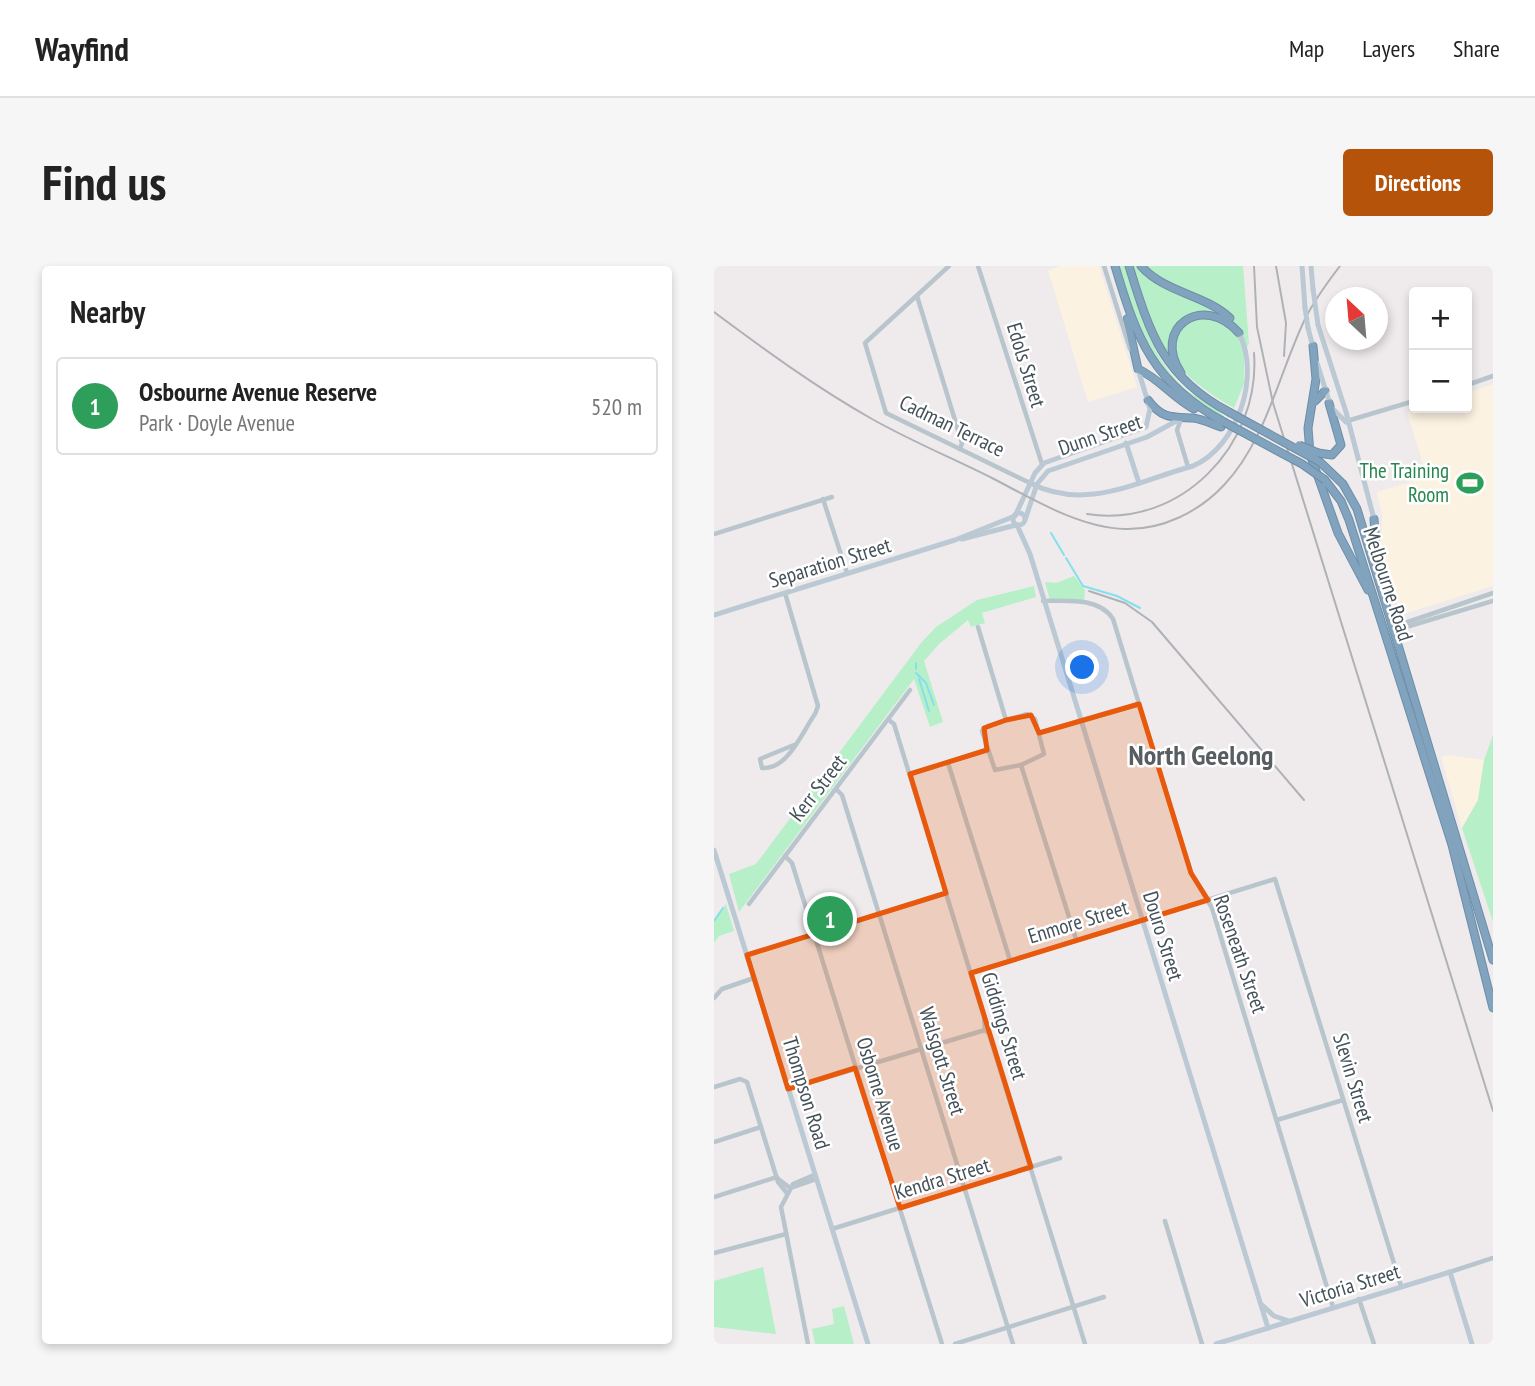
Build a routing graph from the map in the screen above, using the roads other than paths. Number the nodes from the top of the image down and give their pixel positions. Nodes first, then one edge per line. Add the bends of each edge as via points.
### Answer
1 (949, 266) edge
2 (978, 266) edge
3 (1104, 266) edge
4 (1115, 266) edge
5 (1129, 266) edge
6 (1141, 266) edge
7 (1302, 266) edge
8 (1311, 268) edge
9 (1123, 294) junction
10 (917, 296) junction
11 (1239, 333) junction
12 (1313, 346) junction
13 (1138, 369) junction
14 (1493, 376) edge
15 (1472, 382) edge
16 (1337, 387) junction
17 (1195, 391) junction
18 (1325, 391) junction
19 (1148, 400) junction
20 (1329, 403) junction
21 (1409, 403) edge
22 (1313, 405) junction
23 (1214, 416) junction
24 (1181, 419) junction
25 (1346, 422) junction
26 (1222, 424) junction
27 (1125, 436) junction
28 (1275, 437) junction
29 (1127, 444) junction
30 (960, 449) junction
31 (1042, 464) junction
32 (1188, 467) junction
33 (1048, 471) junction
34 (1030, 483) junction
35 (1139, 483) junction
36 (1037, 486) junction
37 (832, 497) dead end
38 (823, 499) junction
39 (1015, 515) junction
40 (1374, 519) joint
41 (1025, 521) junction
42 (1017, 525) junction
43 (714, 534) edge
44 (955, 540) junction
45 (1030, 554) junction
46 (847, 573) junction
47 (1379, 579) junction
48 (785, 593) junction
49 (1493, 593) edge
50 (1493, 600) edge
51 (1044, 601) junction
52 (1378, 613) junction
53 (714, 615) edge
54 (1437, 615) junction
55 (978, 627) dead end
56 (1393, 627) junction
57 (1384, 630) junction
58 (910, 690) dead end
59 (1139, 704) junction
60 (889, 720) junction
61 (1006, 720) junction
62 (1080, 721) junction
63 (1039, 733) junction
64 (794, 745) junction
65 (987, 750) junction
66 (948, 763) junction
67 (1021, 765) junction
68 (910, 774) junction
69 (837, 790) junction
70 (714, 850) edge
71 (785, 856) junction
72 (717, 870) edge
73 (1275, 879) joint
74 (946, 893) junction
75 (1208, 900) junction
76 (750, 904) dead end
77 (880, 914) junction
78 (1142, 919) junction
79 (814, 934) junction
80 (1076, 939) junction
81 (747, 955) junction
82 (1010, 960) junction
83 (1493, 960) edge
84 (1493, 966) edge
85 (1483, 969) junction
86 (971, 973) junction
87 (754, 978) junction
88 (714, 998) edge
89 (1493, 1008) edge
90 (985, 1030) junction
91 (922, 1048) junction
92 (855, 1068) junction
93 (714, 1087) edge
94 (788, 1089) junction
95 (1343, 1100) junction
96 (1277, 1120) junction
97 (761, 1127) junction
98 (714, 1142) edge
99 (1060, 1158) dead end
100 (1031, 1167) junction
101 (776, 1177) junction
102 (815, 1177) junction
103 (965, 1188) junction
104 (788, 1190) junction
105 (714, 1197) edge
106 (900, 1208) junction
107 (1165, 1221) dead end
108 (832, 1229) junction
109 (786, 1234) junction
110 (714, 1253) edge
111 (1493, 1258) edge
112 (1450, 1272) junction
113 (1401, 1286) junction
114 (1104, 1297) dead end
115 (1359, 1299) junction
116 (1260, 1303) junction
117 (1074, 1307) junction
118 (1333, 1307) junction
119 (1290, 1321) junction
120 (1008, 1328) junction
121 (1268, 1328) junction
122 (1234, 1341) edge
123 (808, 1344) edge
124 (868, 1344) edge
125 (942, 1344) edge
126 (956, 1344) edge
127 (1013, 1344) edge
128 (1085, 1344) edge
129 (1202, 1344) edge
130 (1216, 1344) edge
131 (1374, 1344) edge
132 (1472, 1344) edge

1 - 10 street
2 - 31 street, Edols Street
3 - 13 street
4 - 9 highway
5 - 17 highway, Melbourne Road via 1155,342 1171,368
6 - 11 highway via 1160,282 1220,310
7 - 12 main road, bridge
8 - 16 main road, bridge via 1318,325
9 - 13 highway
9 - 23 highway via 1140,341 1158,370 1178,392
10 - 30 street via 962,443
10 - 30 street, Cadman Terrace via 865,343 886,412
11 - 17 highway via 1227,320 1211,314 1190,318 1178,328 1172,357
11 - 32 main road via 1247,367 1241,407 1213,452
12 - 18 main road
12 - 22 highway
13 - 19 main road
13 - 23 highway via 1153,375 1187,405
14 - 15 street
16 - 18 main road
16 - 25 main road
17 - 28 highway, Melbourne Road, bridge
18 - 20 main road
18 - 22 highway
19 - 24 highway via 1163,415
19 - 27 main road, Dunn Street via 1147,425
20 - 25 main road
20 - 28 highway, bridge via 1341,445 1332,455
21 - 25 street
22 - 52 highway via 1307,435 1310,454 1338,533
23 - 26 highway
24 - 26 highway
24 - 29 main road, Dunn Street
24 - 32 street via 1177,433
25 - 40 main road
26 - 52 highway, Melbourne Road, bridge via 1325,480 1345,509
27 - 29 main road
27 - 31 main road, Dunn Street
28 - 47 highway, Melbourne Road, bridge via 1337,477 1353,501
29 - 33 main road, Dunn Street
29 - 35 main road
30 - 34 street, Cadman Terrace
31 - 33 main road, Edols Street
31 - 34 main road, Dunn Street
32 - 35 main road
33 - 36 main road, Dunn Street
34 - 36 main road
34 - 39 main road
35 - 36 main road via 1095,496 1063,495
36 - 41 main road
37 - 38 street
38 - 43 street
38 - 46 street
39 - 41 main road via 1023,514
39 - 42 main road, Douro Street
39 - 44 main road, Separation Street
40 - 47 highway
41 - 42 main road, Separation Street
41 - 45 main road, Douro Street
42 - 44 main road, Separation Street
42 - 45 main road, Douro Street
44 - 46 main road, Separation Street
45 - 51 main road, Douro Street
46 - 48 main road, Separation Street
47 - 56 highway, Melbourne Road
48 - 53 main road, Separation Street
48 - 64 street via 818,702 816,714
49 - 54 street
50 - 54 street
51 - 59 street, Roseneath Street via 1082,602 1110,614
51 - 62 main road, Douro Street
52 - 57 highway, Melbourne Road
54 - 56 street via 1403,628
55 - 61 street
56 - 57 highway
56 - 83 highway, Melbourne Road
57 - 85 highway, Melbourne Road via 1457,863
58 - 60 street, Kerr Street
59 - 62 street
59 - 75 street, Roseneath Street via 1191,873
60 - 68 street, Giddings Street
60 - 69 street, Kerr Street
61 - 63 street via 1031,715
61 - 65 street via 984,728
62 - 63 street
62 - 78 main road, Douro Street
63 - 67 street via 1044,754
64 - 64 street via 780,764 762,768 761,758
65 - 66 street
65 - 67 street via 995,770
66 - 68 street
66 - 82 street
67 - 80 street
68 - 74 street, Giddings Street
69 - 71 street, Kerr Street
69 - 77 street, Walsgott Street
70 - 72 main road, Thompson Road
71 - 76 street, Kerr Street
71 - 79 street, Osborne Avenue via 792,863
72 - 81 main road, Thompson Road
73 - 75 street, Enmore Street
73 - 95 street, Slevin Street
74 - 77 street
74 - 86 street, Giddings Street
75 - 78 street, Enmore Street
75 - 96 street, Roseneath Street
77 - 79 street
77 - 91 street, Walsgott Street
78 - 80 street, Enmore Street
78 - 116 main road, Douro Street
79 - 81 street
79 - 92 street, Osborne Avenue
80 - 82 street, Enmore Street
81 - 87 main road, Thompson Road
82 - 86 street, Enmore Street
84 - 85 street
85 - 89 highway, Melbourne Road
86 - 90 street, Giddings Street
87 - 88 street via 722,989
87 - 94 main road, Thompson Road
90 - 91 street
90 - 100 street, Giddings Street
91 - 92 street
91 - 103 street, Walsgott Street
92 - 94 street
92 - 106 street, Osborne Avenue
93 - 97 street via 745,1080
94 - 102 main road, Thompson Road
95 - 96 street
95 - 113 street, Slevin Street
96 - 118 street, Roseneath Street
97 - 98 street
97 - 101 street
99 - 100 street, Kendra Street
100 - 103 street, Kendra Street
100 - 117 street, Giddings Street
101 - 104 street
101 - 105 street
102 - 104 street
102 - 108 main road, Thompson Road
103 - 106 street, Kendra Street
103 - 120 street, Walsgott Street
104 - 109 street via 781,1207
106 - 108 street, Kendra Street
106 - 125 street, Osborne Avenue
107 - 129 street
108 - 124 main road, Thompson Road
109 - 110 street
109 - 123 street
111 - 112 street, Victoria Street
112 - 113 main road, Victoria Street
112 - 132 main road
113 - 115 main road, Victoria Street
114 - 117 street
115 - 118 main road, Victoria Street
115 - 131 street
116 - 119 main road via 1270,1314
116 - 121 main road, Douro Street
117 - 120 street
117 - 128 street, Giddings Street
118 - 119 main road, Victoria Street
119 - 121 main road, Victoria Street
120 - 126 street
120 - 127 street, Walsgott Street
121 - 122 main road, Victoria Street
122 - 130 main road, Victoria Street

